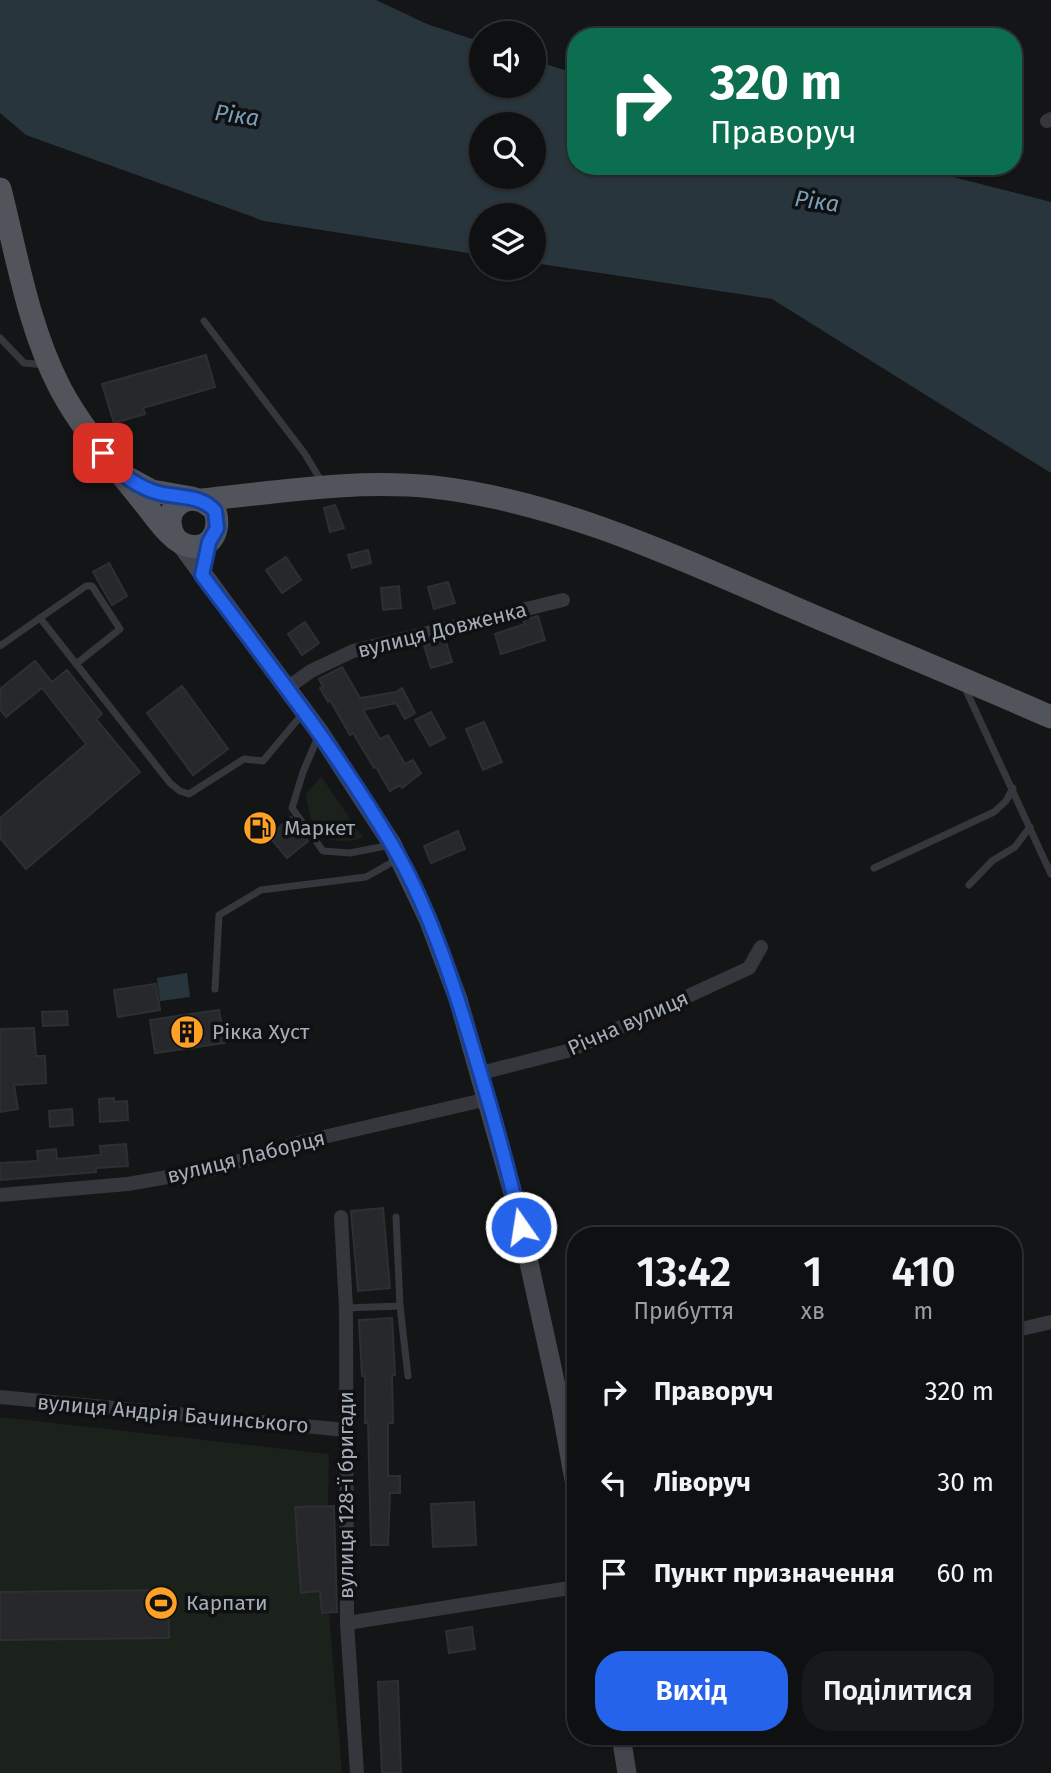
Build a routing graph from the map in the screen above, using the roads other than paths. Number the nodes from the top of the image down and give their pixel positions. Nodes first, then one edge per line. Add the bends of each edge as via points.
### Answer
1 (0, 189) edge
2 (204, 321) dead end
3 (0, 338) edge
4 (49, 364) junction
5 (122, 475) junction
6 (325, 487) junction
7 (268, 493) junction
8 (197, 499) junction
9 (211, 539) junction
10 (178, 541) junction
11 (202, 575) junction
12 (563, 600) dead end
13 (40, 618) junction
14 (0, 646) edge
15 (76, 664) junction
16 (961, 678) junction
17 (287, 688) junction
18 (305, 712) junction
19 (1051, 717) edge
20 (320, 733) junction
21 (1013, 788) junction
22 (1030, 827) junction
23 (396, 852) junction
24 (874, 868) dead end
25 (1051, 874) edge
26 (969, 885) dead end
27 (761, 947) dead end
28 (215, 989) dead end
29 (481, 1073) junction
30 (488, 1099) junction
31 (0, 1195) edge
32 (341, 1217) dead end
33 (396, 1217) dead end
34 (400, 1306) junction
35 (346, 1308) junction
36 (1051, 1322) edge
37 (1022, 1329) edge
38 (408, 1376) dead end
39 (0, 1397) edge
40 (346, 1430) junction
41 (567, 1441) edge
42 (567, 1588) edge
43 (347, 1623) junction
44 (622, 1745) edge
45 (357, 1773) edge
46 (627, 1773) edge

1 - 4 main road via 33,320
2 - 6 lane
3 - 4 lane via 24,363
4 - 5 main road via 69,404
5 - 8 main road via 152,491
5 - 10 main road
6 - 7 main road
6 - 16 main road via 433,487 547,510 678,557
7 - 8 main road
7 - 9 main road via 235,511
8 - 9 main road via 215,511 218,520
8 - 10 main road via 173,509 169,524
9 - 10 main road via 195,547
9 - 11 main road
10 - 11 main road
11 - 17 main road
12 - 17 street, вулиця Довженка via 353,651
13 - 14 lane
13 - 15 lane
13 - 15 lane via 92,586 120,629
15 - 18 lane via 170,783 189,793 244,759 263,761
16 - 19 main road
16 - 21 lane
17 - 18 main road
18 - 20 main road
20 - 23 main road
20 - 23 lane via 292,808 323,851
21 - 22 lane
21 - 24 lane via 994,812
22 - 25 lane
22 - 26 lane via 1015,847 992,861
23 - 28 lane via 366,877 261,890 219,915
23 - 29 main road via 444,958
27 - 29 street, Річна вулиця via 749,968 571,1050
29 - 30 main road
30 - 31 street, вулиця Лаборця via 213,1169 128,1184
30 - 41 main road
32 - 35 street, вулиця 128-ї бригади
33 - 34 lane
34 - 35 lane
34 - 38 lane
35 - 40 street, вулиця 128-ї бригади
36 - 37 street
39 - 40 street, вулиця Андрія Бачинського
40 - 43 street, вулиця 128-ї бригади
42 - 43 street
43 - 45 street, вулиця 128-ї бригади
44 - 46 main road

